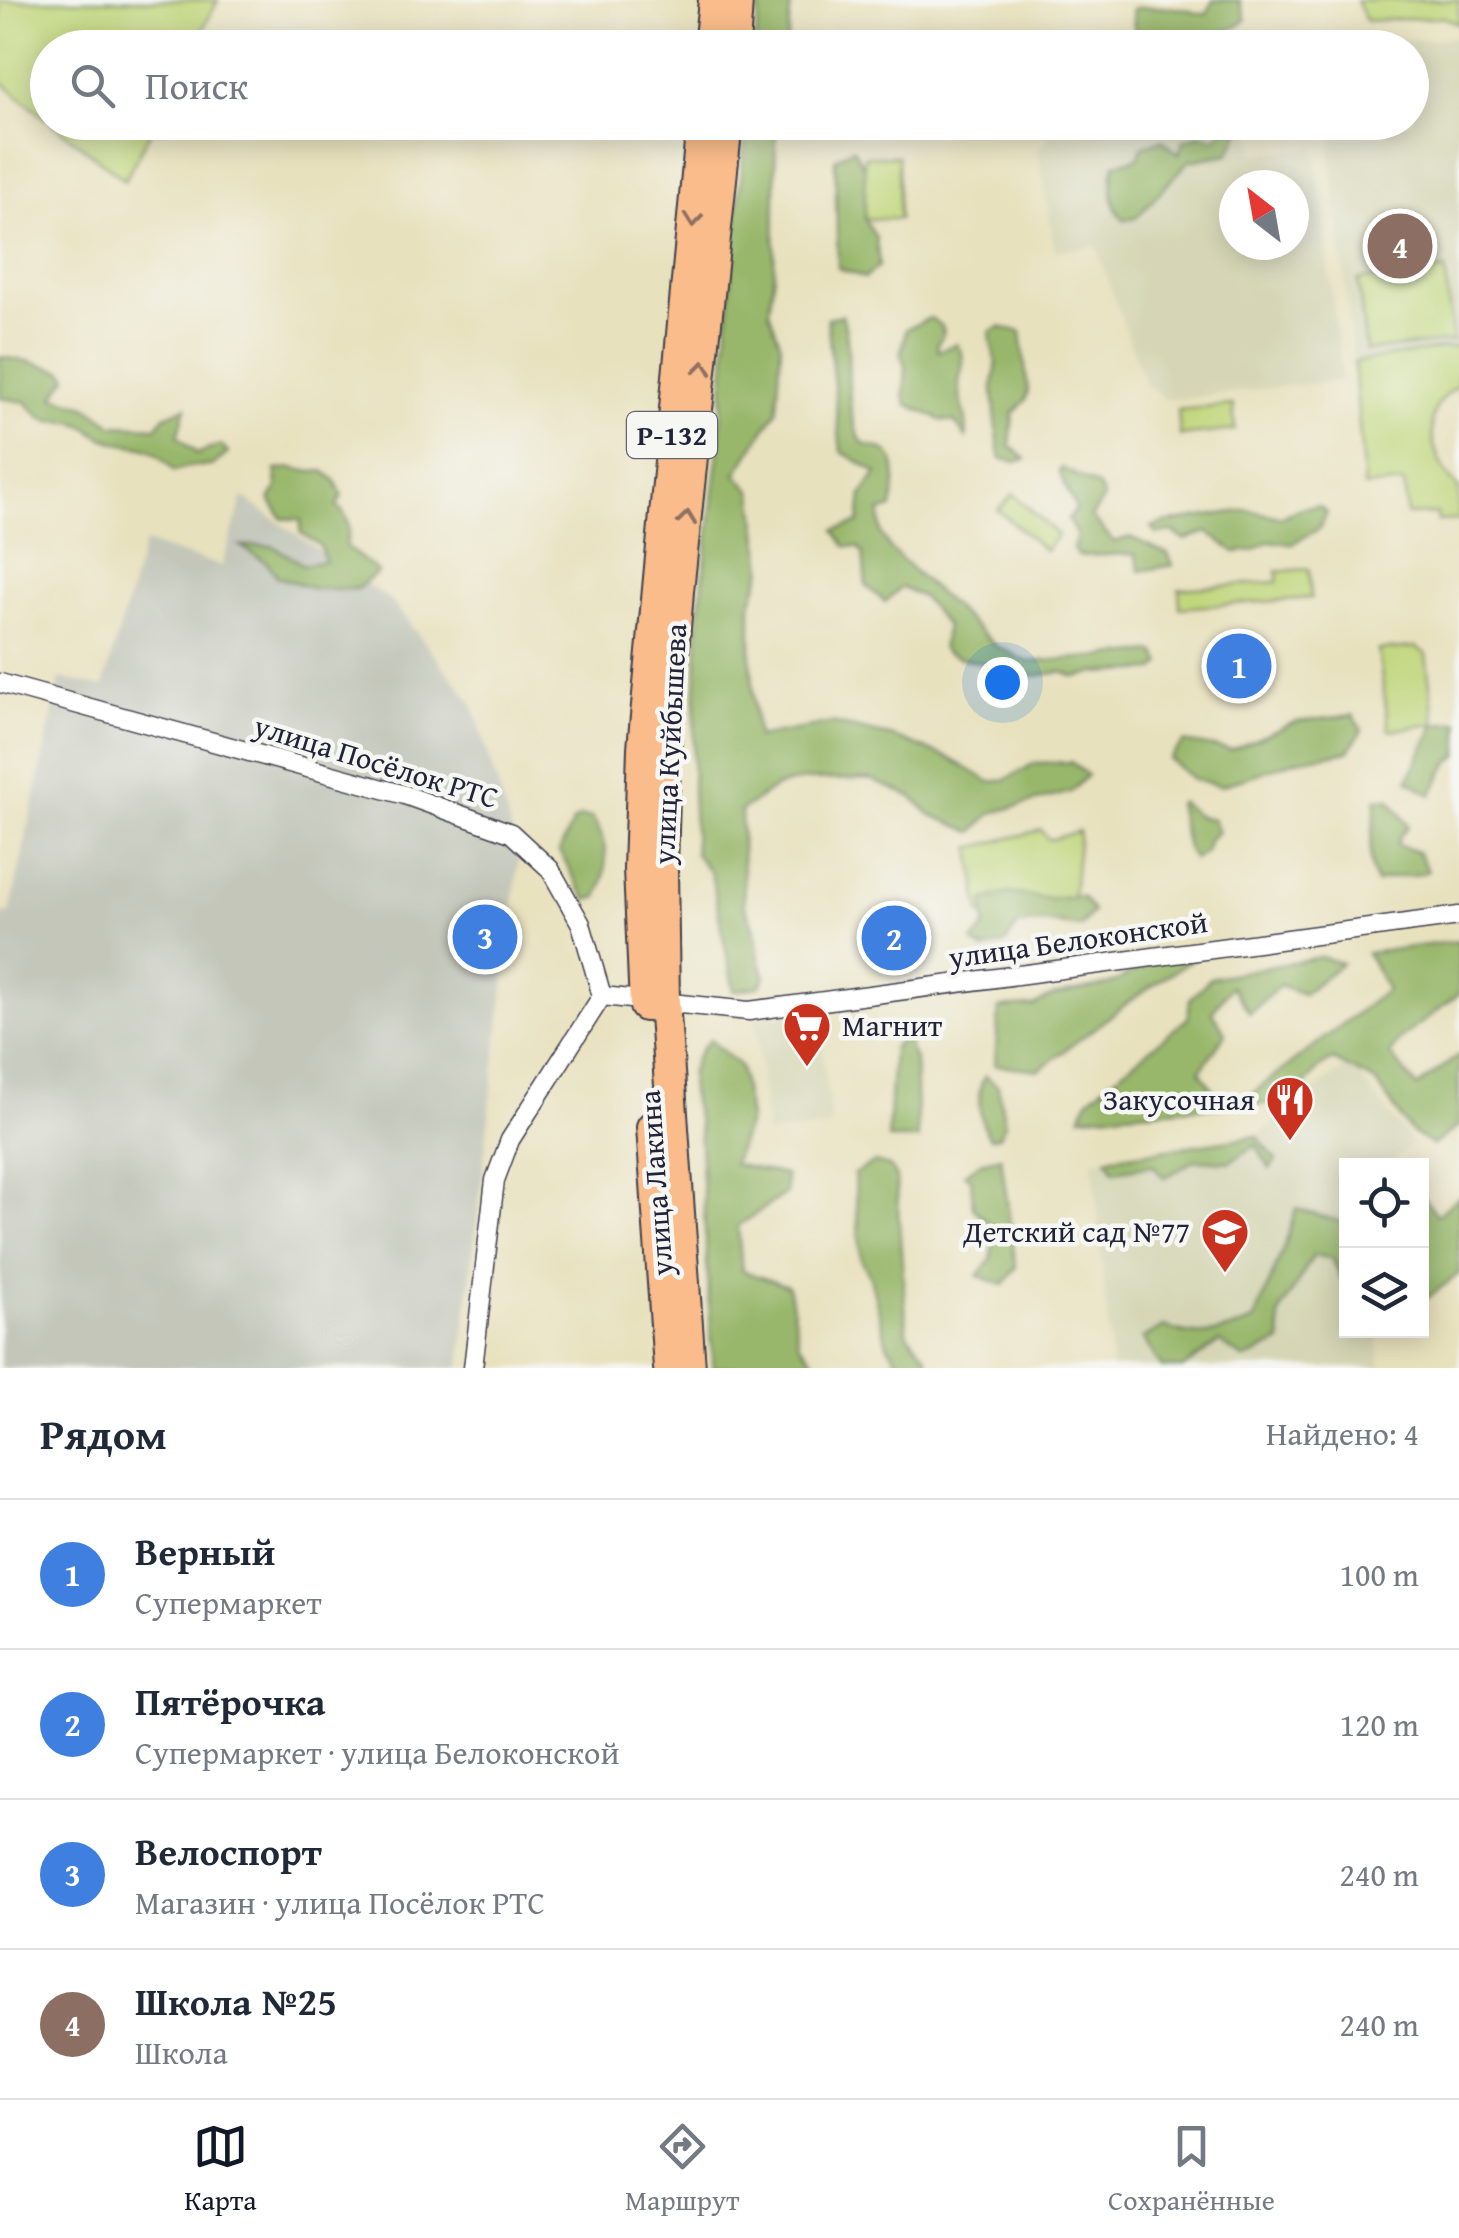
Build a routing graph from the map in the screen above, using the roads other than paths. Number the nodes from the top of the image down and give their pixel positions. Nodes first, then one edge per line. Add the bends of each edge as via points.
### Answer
1 (714, 0) edge
2 (737, 0) edge
3 (711, 30) edge
4 (735, 30) edge
5 (700, 140) edge
6 (725, 140) edge
7 (0, 684) edge
8 (1459, 916) edge
9 (602, 996) junction
10 (654, 1000) junction
11 (690, 1367) edge
12 (472, 1368) edge
13 (669, 1368) edge

1 - 3 highway
2 - 4 highway
5 -> 10 highway, улица Куйбышева / Р-132 via 642,748 639,870
10 -> 6 highway, улица Куйбышева / Р-132 via 678,591
7 - 9 street, улица Посёлок РТС via 406,795 512,833 550,869 581,924
8 - 10 street, улица Белоконской via 748,1011
9 - 10 street
9 - 12 street via 510,1140 495,1180
10 - 11 highway, улица Куйбышева / Р-132
10 - 13 highway, улица Лакина / Р-132

